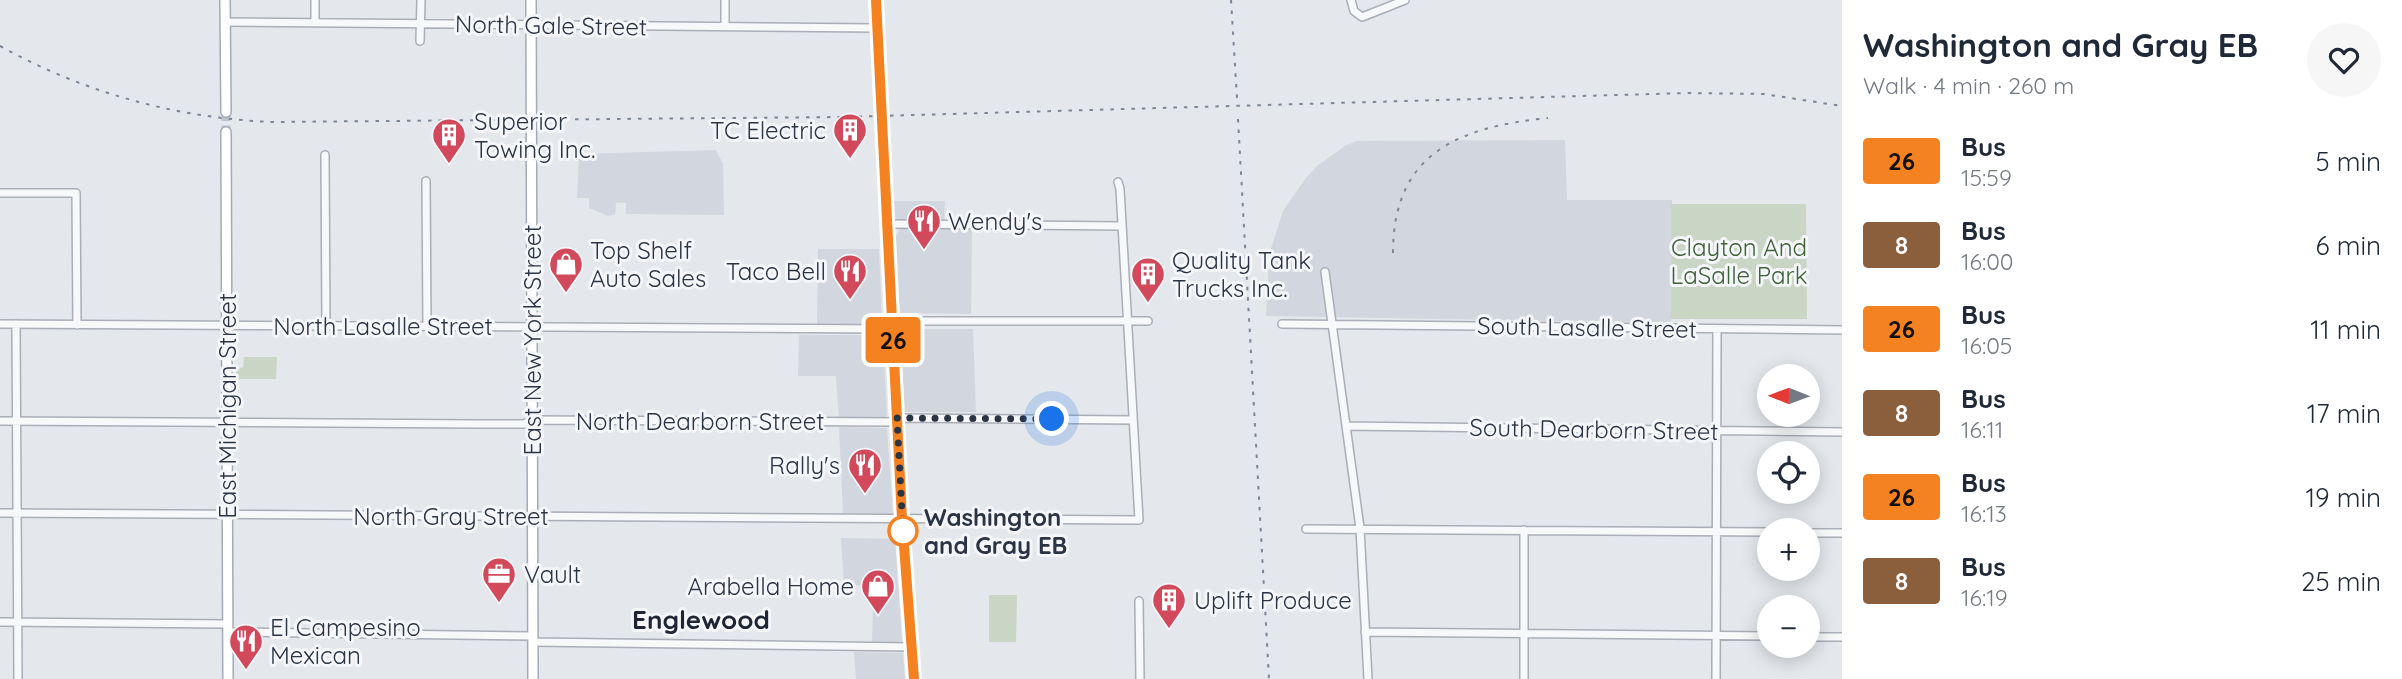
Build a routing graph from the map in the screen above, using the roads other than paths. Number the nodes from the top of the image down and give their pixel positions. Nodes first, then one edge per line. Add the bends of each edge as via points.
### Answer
1 (225, 0) edge
2 (315, 0) edge
3 (421, 0) edge
4 (531, 0) edge
5 (724, 0) edge
6 (876, 0) edge
7 (1351, 0) edge
8 (1405, 0) edge
9 (225, 22) junction
10 (315, 22) junction
11 (421, 24) junction
12 (531, 25) junction
13 (724, 26) junction
14 (877, 28) junction
15 (421, 41) dead end
16 (226, 112) tunnel mouth
17 (226, 132) tunnel mouth
18 (324, 155) dead end
19 (426, 181) dead end
20 (1118, 182) dead end
21 (0, 193) edge
22 (887, 224) junction
23 (1122, 226) junction
24 (1325, 272) dead end
25 (1128, 321) junction
26 (1148, 321) dead end
27 (0, 324) edge
28 (16, 324) junction
29 (1282, 324) dead end
30 (77, 325) junction
31 (892, 325) junction
32 (1332, 325) junction
33 (227, 326) junction
34 (326, 326) junction
35 (427, 327) junction
36 (531, 327) junction
37 (1717, 329) junction
38 (1842, 330) edge
39 (532, 420) junction
40 (897, 420) junction
41 (1133, 420) junction
42 (0, 421) edge
43 (16, 421) junction
44 (227, 421) junction
45 (1346, 426) junction
46 (1716, 430) junction
47 (1842, 432) edge
48 (0, 513) edge
49 (17, 513) junction
50 (227, 514) junction
51 (532, 516) junction
52 (902, 519) junction
53 (1360, 528) junction
54 (1306, 529) dead end
55 (1524, 530) junction
56 (1716, 532) junction
57 (1757, 532) edge
58 (1820, 533) edge
59 (1842, 533) edge
60 (1139, 601) dead end
61 (0, 622) edge
62 (18, 622) junction
63 (228, 628) junction
64 (1365, 632) junction
65 (1524, 634) junction
66 (1716, 636) junction
67 (1757, 636) edge
68 (1820, 637) edge
69 (1842, 637) edge
70 (533, 639) junction
71 (912, 647) junction
72 (18, 679) edge
73 (228, 679) edge
74 (533, 679) edge
75 (914, 679) edge
76 (1140, 679) edge
77 (1368, 679) edge
78 (1524, 679) edge
79 (1716, 679) edge

1 - 9 main road
2 - 10 street
3 - 11 street
4 - 12 main road, East New York Street
5 - 13 street
6 - 14 main road
7 - 8 street via 1354,11 1362,16
9 - 10 street, North Gale Street
9 - 16 main road
10 - 11 street, North Gale Street
11 - 12 street, North Gale Street
11 - 15 street
12 - 13 street, North Gale Street
12 - 36 main road, East New York Street
13 - 14 street, North Gale Street
14 - 22 main road
17 - 33 main road, East Michigan Street
18 - 34 street
19 - 35 street
20 - 23 street
21 - 30 street via 76,193
22 - 23 street
22 - 31 main road
23 - 25 street
24 - 32 street
25 - 26 street
25 - 31 street
25 - 41 street
27 - 28 street, North Lasalle Street
28 - 30 street, North Lasalle Street
28 - 43 street
29 - 32 street, South Lasalle Street
30 - 33 street, North Lasalle Street
31 - 36 street, North Lasalle Street
31 - 40 main road
32 - 37 street, South Lasalle Street
32 - 45 street
33 - 34 street, North Lasalle Street
33 - 44 main road, East Michigan Street
34 - 35 street, North Lasalle Street
35 - 36 street, North Lasalle Street
36 - 39 main road, East New York Street
37 - 38 street, South Lasalle Street
37 - 46 street
39 - 40 street, North Dearborn Street
39 - 44 street, North Dearborn Street via 524,424
39 - 51 main road, East New York Street
40 - 41 street
40 - 52 main road
41 - 52 street, North Gray Street via 1139,520
42 - 43 street, North Dearborn Street
43 - 44 street, North Dearborn Street
43 - 49 street
44 - 50 main road, East Michigan Street
45 - 46 street, South Dearborn Street
45 - 53 street
46 - 47 street, South Dearborn Street
46 - 56 street
48 - 49 street, North Gray Street
49 - 50 street, North Gray Street
49 - 62 street
50 - 51 street, North Gray Street
50 - 63 main road, East Michigan Street
51 - 52 street, North Gray Street
51 - 70 main road, East New York Street
52 - 71 main road
53 - 54 street
53 - 55 street
53 - 64 street
55 - 56 street
55 - 65 street
56 - 57 street
56 - 66 street
58 - 59 street
60 - 76 street
61 - 62 street
62 - 63 street
62 - 72 street
63 - 70 street
63 - 73 main road, East Michigan Street
64 - 65 street
64 - 77 street
65 - 66 street
65 - 78 street
66 - 67 street
66 - 79 street
68 - 69 street
70 - 71 street
70 - 74 main road, East New York Street
71 - 75 main road

